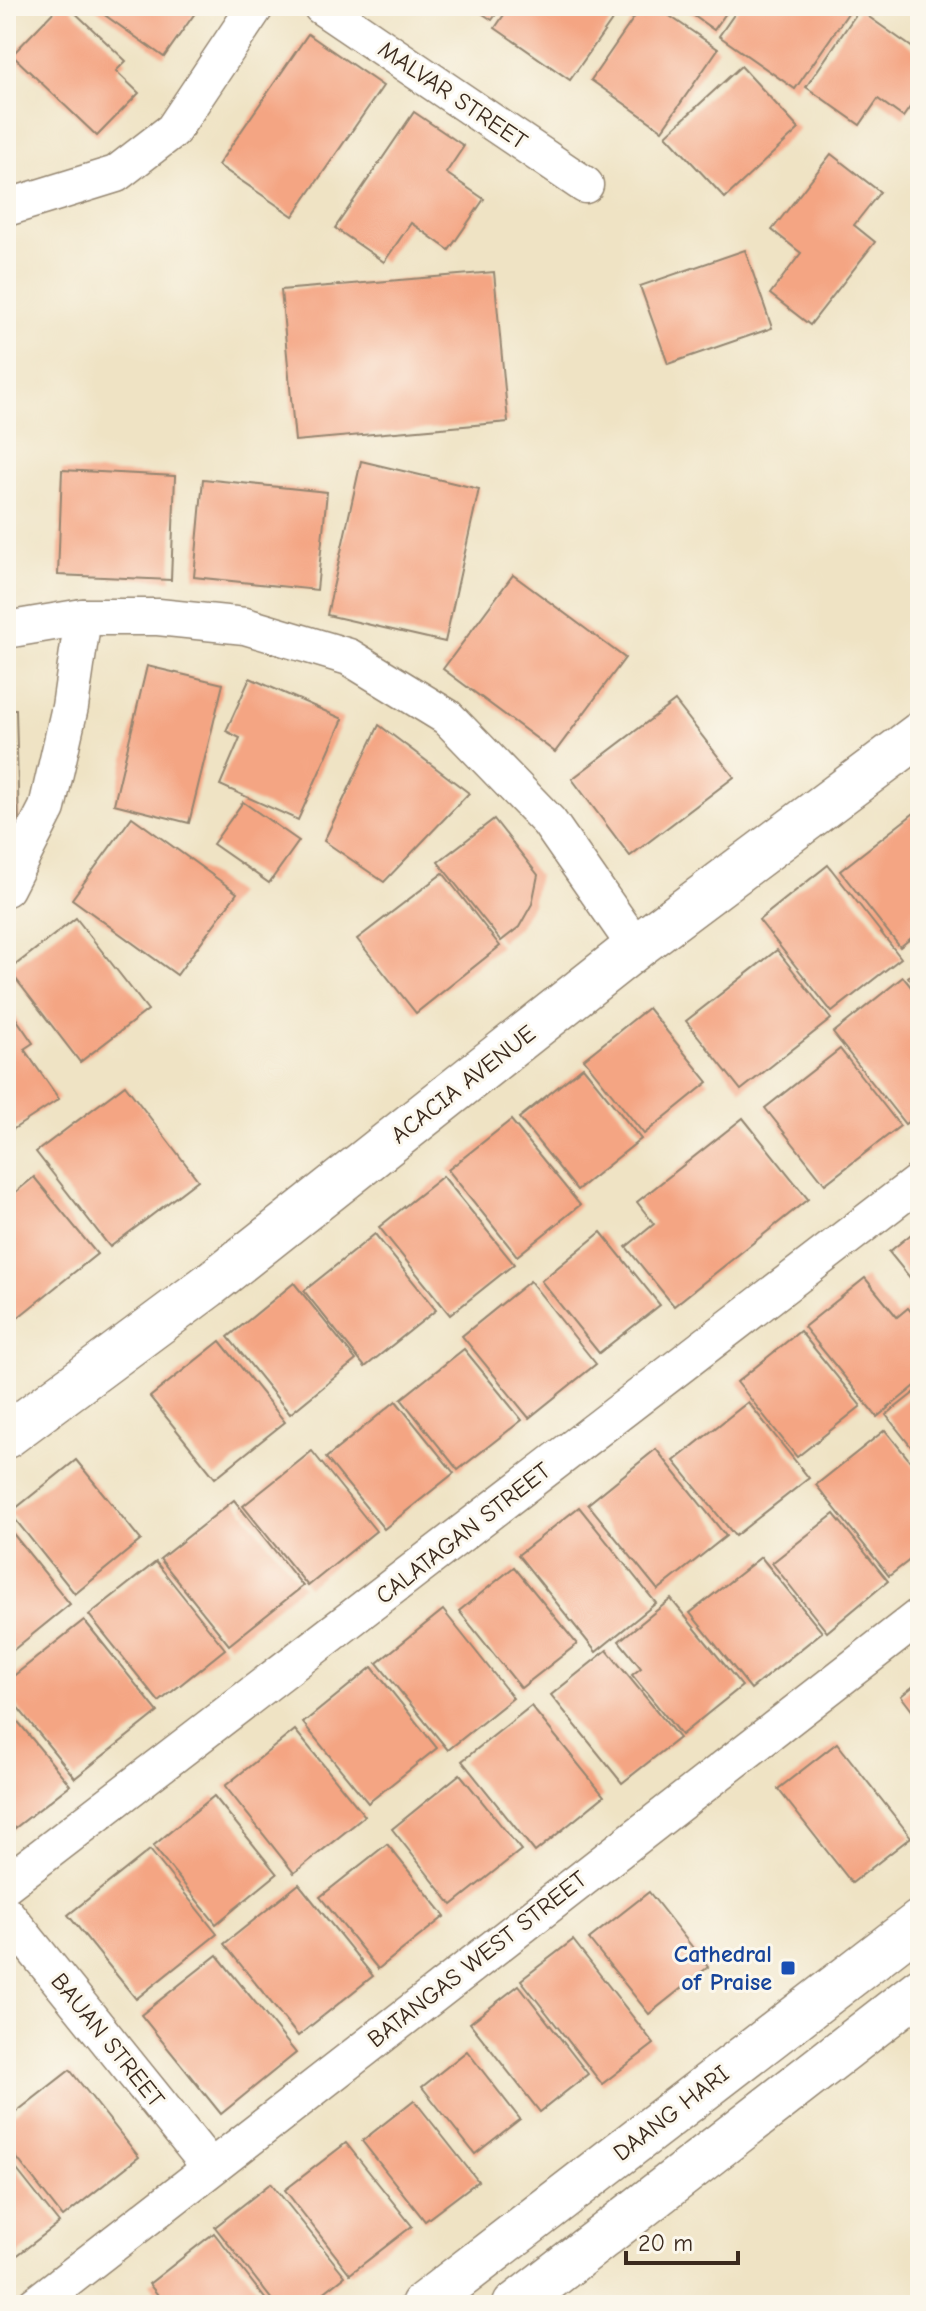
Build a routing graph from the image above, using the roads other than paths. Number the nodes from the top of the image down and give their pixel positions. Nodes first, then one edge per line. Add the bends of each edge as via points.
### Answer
1 (256, 6) edge
2 (321, 6) edge
3 (585, 185) dead end
4 (6, 208) edge
5 (83, 617) junction
6 (6, 630) edge
7 (920, 734) edge
8 (6, 888) edge
9 (636, 947) junction
10 (920, 1181) edge
11 (6, 1436) edge
12 (920, 1616) edge
13 (6, 1884) edge
14 (6, 1914) edge
15 (920, 1922) edge
16 (920, 1990) edge
17 (210, 2167) junction
18 (35, 2305) edge
19 (423, 2305) edge
20 (515, 2305) edge

1 - 4 street via 173,130 116,174
2 - 3 street, MALVAR STREET
5 - 6 street
5 - 8 street via 47,808
5 - 9 street via 158,617 245,626 349,657 447,717 549,822
7 - 9 street, ACACIA AVENUE
9 - 11 street, ACACIA AVENUE via 208,1286
10 - 13 street, CALATAGAN STREET
12 - 17 street, BATANGAS WEST STREET
14 - 17 street, BAUAN STREET
15 - 19 street, DAANG HARI
16 - 20 street
17 - 18 street, BATANGAS WEST STREET

